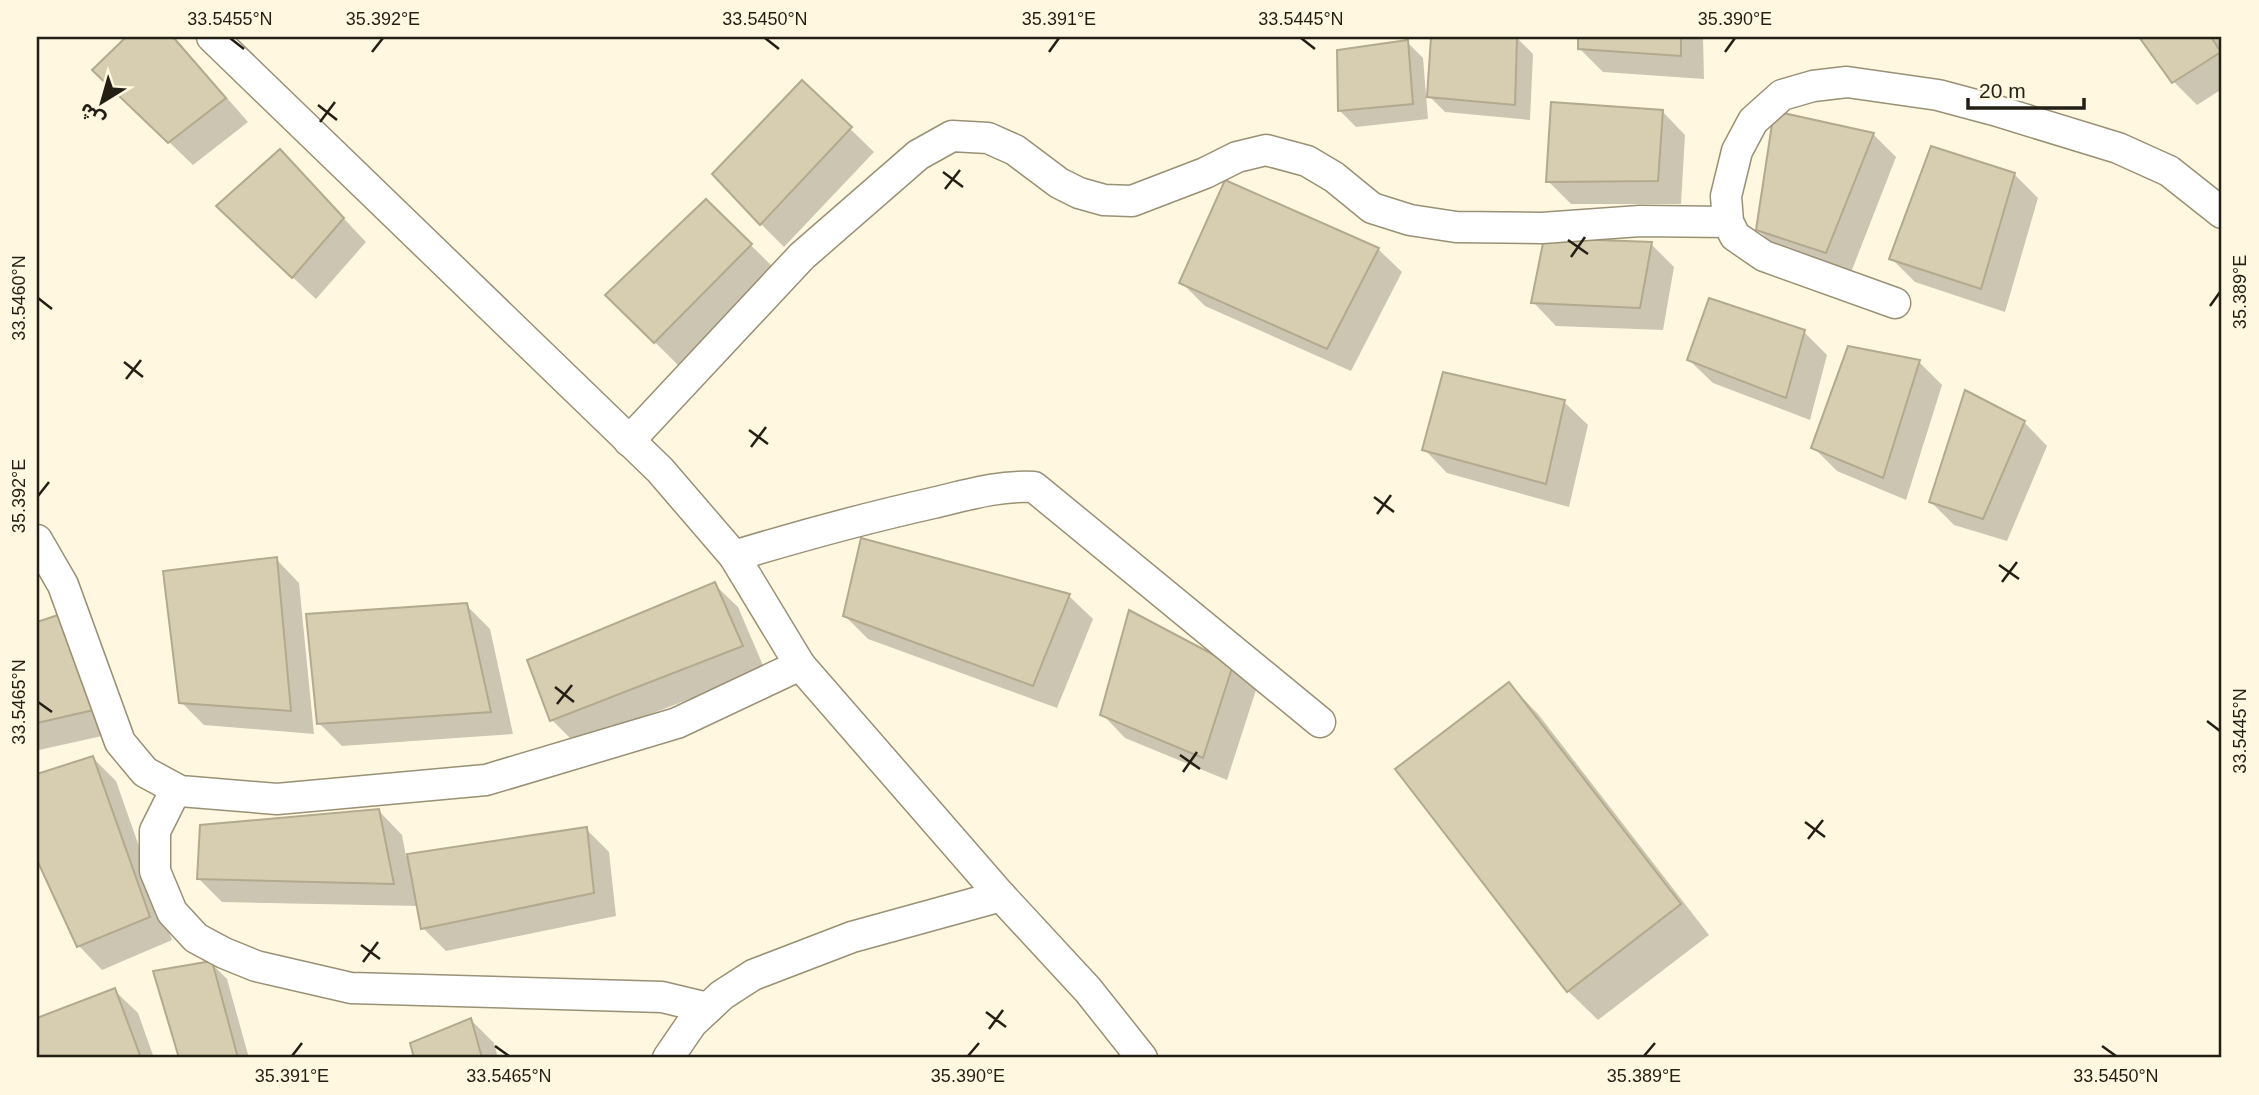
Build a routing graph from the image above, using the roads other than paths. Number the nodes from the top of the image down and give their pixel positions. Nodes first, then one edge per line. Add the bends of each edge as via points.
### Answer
1 (212, 37) edge
2 (2222, 213) edge
3 (1728, 222) junction
4 (1895, 303) dead end
5 (629, 441) junction
6 (37, 540) edge
7 (734, 556) junction
8 (800, 665) junction
9 (1320, 722) dead end
10 (176, 789) junction
11 (1001, 896) junction
12 (708, 1008) junction
13 (668, 1058) edge
14 (1142, 1058) edge

1 - 5 street
2 - 3 street via 2169,171 2118,148 1938,96 1847,82 1782,95 1753,121 1734,162 1726,196
3 - 4 street via 1735,236 1764,256
3 - 5 street via 1455,228 1372,208 1307,161 1266,150 1237,157 1132,201 1104,200 1059,183 1015,149 988,138 952,136 918,155 802,256
5 - 7 street
6 - 10 street via 63,585 120,742 145,772
7 - 8 street
7 - 9 street via 906,509 1009,486 1034,487
8 - 10 street via 677,723 486,780 277,799
8 - 11 street
10 - 12 street via 155,831 155,871 172,912 196,938 224,953 256,966 351,988 662,998
11 - 12 street via 852,937 789,960 753,975
11 - 14 street via 1088,990
12 - 13 street

